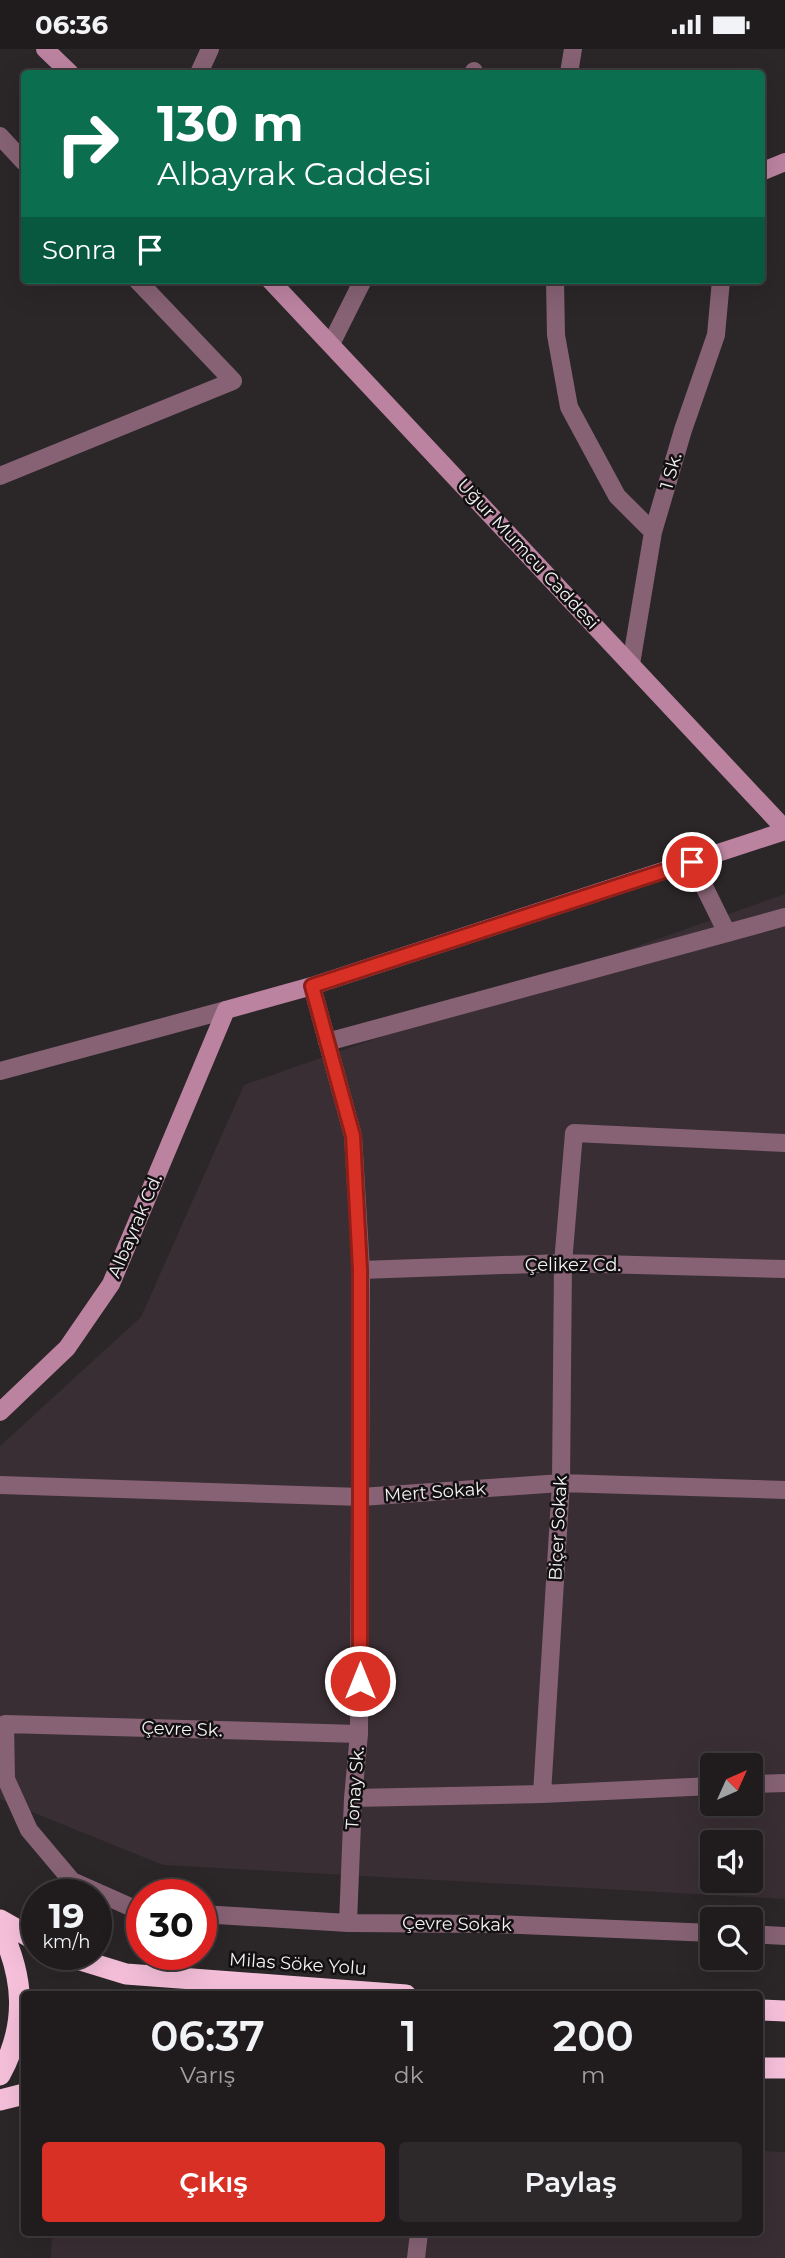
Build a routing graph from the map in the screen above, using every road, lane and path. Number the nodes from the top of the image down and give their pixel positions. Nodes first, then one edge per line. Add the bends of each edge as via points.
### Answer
1 (45, 49) edge
2 (210, 49) edge
3 (573, 49) edge
4 (67, 70) edge
5 (200, 70) edge
6 (570, 70) edge
7 (0, 136) edge
8 (21, 159) edge
9 (785, 162) edge
10 (765, 170) edge
11 (141, 284) edge
12 (274, 284) edge
13 (361, 284) edge
14 (555, 284) edge
15 (721, 284) edge
16 (331, 344) junction
17 (0, 476) edge
18 (653, 532) junction
19 (631, 664) junction
20 (785, 830) edge
21 (692, 862) junction
22 (785, 917) edge
23 (727, 933) junction
24 (312, 986) junction
25 (226, 1010) junction
26 (327, 1042) junction
27 (0, 1071) edge
28 (785, 1143) edge
29 (563, 1263) junction
30 (785, 1269) edge
31 (360, 1270) junction
32 (0, 1412) edge
33 (561, 1483) junction
34 (0, 1485) edge
35 (785, 1490) edge
36 (361, 1497) junction
37 (359, 1734) junction
38 (785, 1783) edge
39 (763, 1784) edge
40 (700, 1787) edge
41 (542, 1794) junction
42 (354, 1798) junction
43 (126, 1905) edge
44 (217, 1915) edge
45 (0, 1920) edge
46 (348, 1923) junction
47 (0, 1927) edge
48 (21, 1932) edge
49 (700, 1933) edge
50 (763, 1935) edge
51 (785, 1936) edge
52 (112, 1970) edge
53 (353, 1991) edge
54 (763, 2010) edge
55 (785, 2011) edge
56 (785, 2068) edge
57 (763, 2069) edge
58 (0, 2075) edge
59 (21, 2095) edge
60 (0, 2100) edge
61 (419, 2236) edge
62 (416, 2258) edge

1 - 4 street
2 - 5 street
3 - 6 street
7 - 8 street
9 - 10 street
11 - 17 street via 233,381
12 - 16 street, Uğur Mumcu Caddesi
13 - 16 street
14 - 18 street via 556,335 569,407 617,496
15 - 18 street, 1 Sk. via 716,335
16 - 19 street, Uğur Mumcu Caddesi
18 - 19 street, 1 Sk.
19 - 20 street, Uğur Mumcu Caddesi
20 - 21 street
21 - 23 street
21 - 24 street
22 - 23 street
23 - 26 street
24 - 25 street
24 - 26 street, Tonay Sk.
25 - 27 street
25 - 32 street, Albayrak Cd. via 111,1284 67,1348
26 - 31 street, Tonay Sk. via 353,1136
28 - 29 street, Biçer Sokak via 574,1133
29 - 30 street, Çelikez Cd.
29 - 31 street, Çelikez Cd.
29 - 33 street, Biçer Sokak
31 - 36 street, Tonay Sk.
33 - 35 street, Mert Sokak
33 - 36 street, Mert Sokak
33 - 41 street, Biçer Sokak
34 - 36 street, Mert Sokak
36 - 37 street, Tonay Sk.
37 - 42 street, Tonay Sk.
37 - 43 street, Çevre Sk. via 5,1724 6,1779 29,1830 72,1881
38 - 39 street
40 - 41 street
41 - 42 street
42 - 46 street, Tonay Sk.
44 - 46 street, Çevre Sokak
45 - 48 highway
46 - 49 street, Çevre Sokak
47 - 58 highway via 13,1954 20,1994 17,2035
50 - 51 street
52 - 53 highway, Milas Söke Yolu
54 - 55 highway
56 - 57 highway
59 - 60 highway
61 - 62 street

